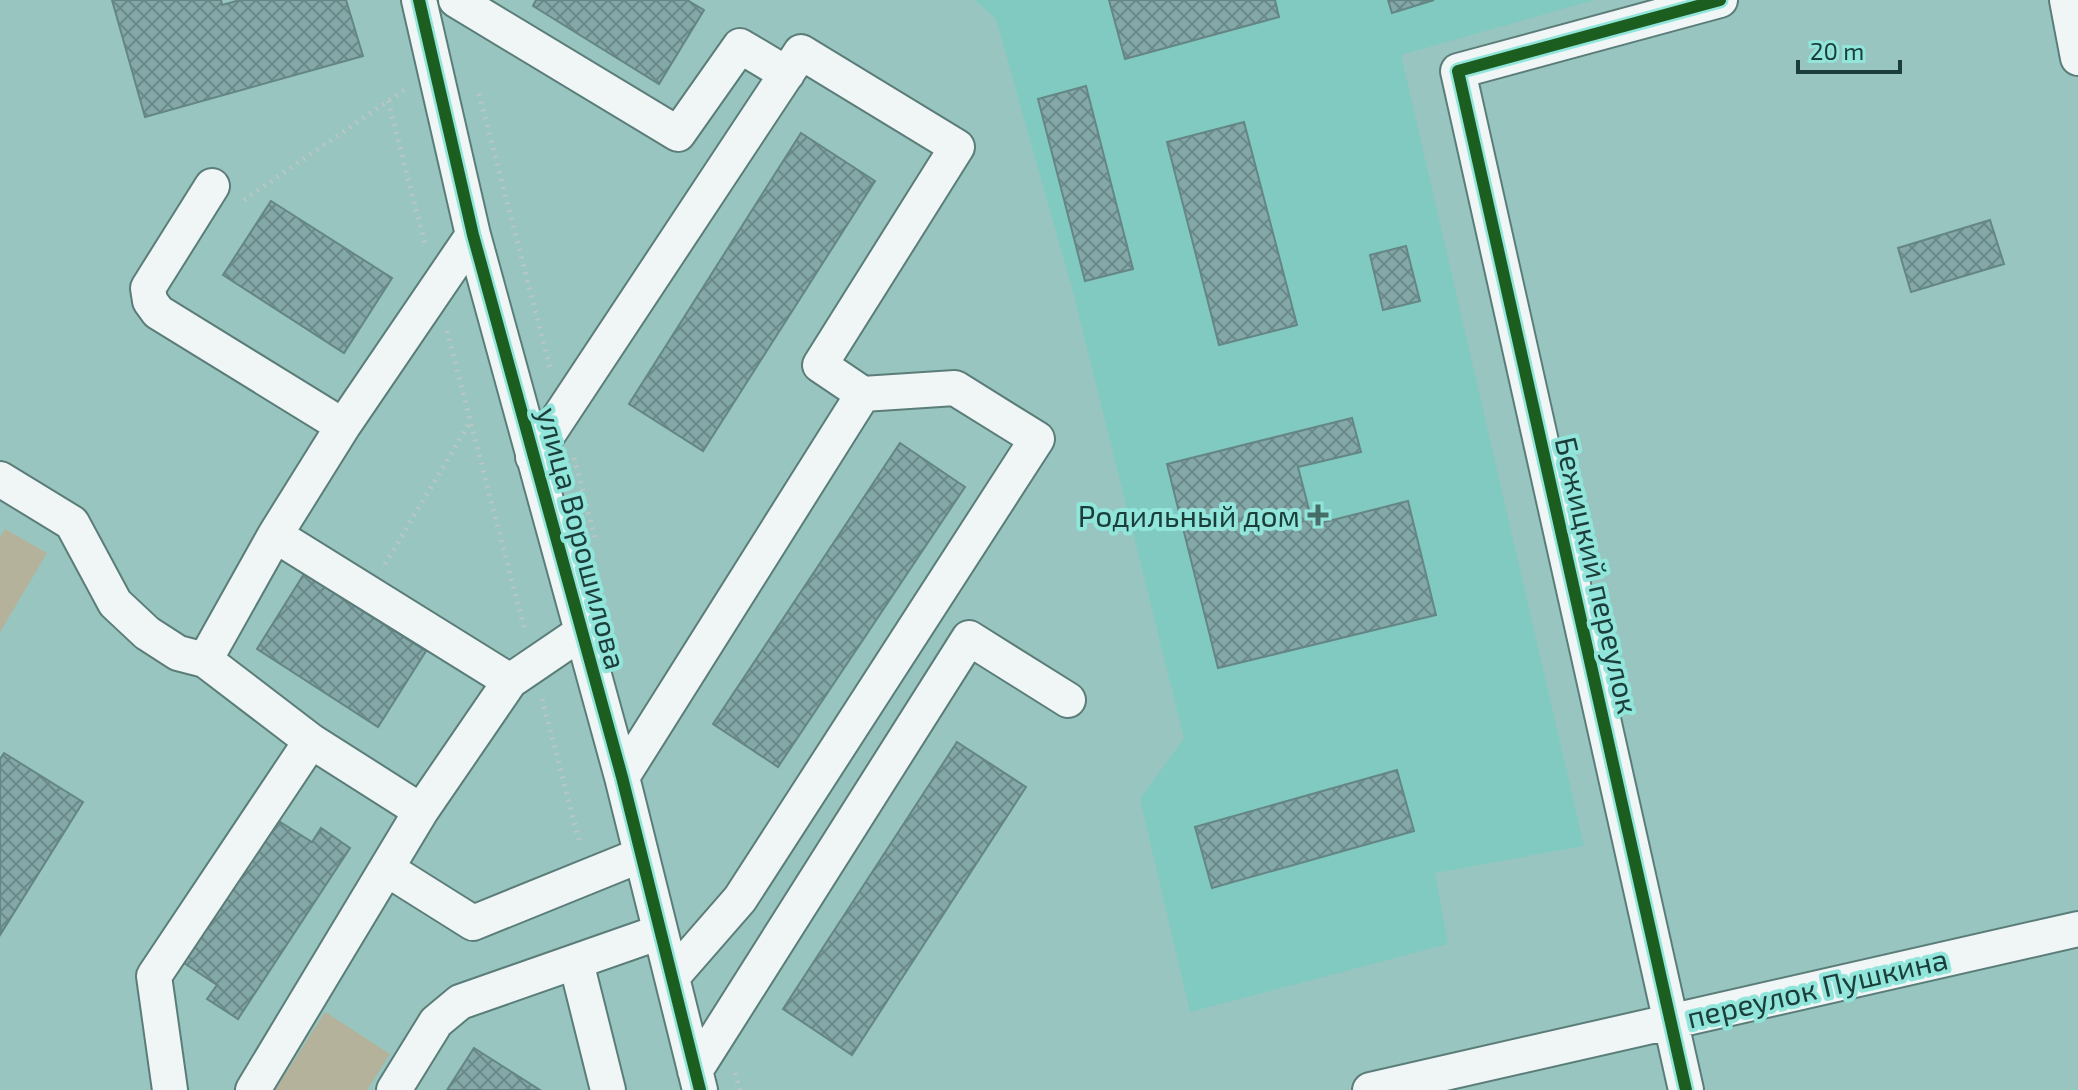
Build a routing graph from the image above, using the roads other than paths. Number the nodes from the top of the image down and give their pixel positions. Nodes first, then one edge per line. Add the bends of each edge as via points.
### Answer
1 (419, 0) edge
2 (456, 0) edge
3 (1720, 0) edge
4 (2067, 0) edge
5 (2078, 58) edge
6 (787, 74) junction
7 (212, 186) road end
8 (473, 235) junction
9 (863, 394) junction
10 (343, 426) junction
11 (533, 457) junction
12 (0, 479) edge
13 (275, 535) junction
14 (582, 632) junction
15 (205, 660) junction
16 (522, 673) junction
17 (1068, 700) dead end
18 (311, 741) junction
19 (622, 777) junction
20 (421, 811) junction
21 (641, 855) junction
22 (387, 869) junction
23 (2078, 929) edge
24 (660, 932) junction
25 (576, 962) junction
26 (672, 977) junction
27 (1671, 1020) junction
28 (698, 1080) edge
29 (170, 1090) edge
30 (253, 1090) edge
31 (394, 1090) edge
32 (608, 1090) edge
33 (1370, 1090) edge
34 (1686, 1090) edge

1 - 8 street, улица Ворошилова
2 - 6 street via 678,134 740,46
3 - 27 street, Бежицкий переулок via 1458,71
4 - 5 street
6 - 9 street via 801,52 957,147 820,365
6 - 11 street
7 - 10 street via 148,288 150,301 158,312
8 - 10 street
8 - 11 street, улица Ворошилова
9 - 19 street
9 - 26 street via 955,388 1037,439 740,899
10 - 13 street
11 - 14 street, улица Ворошилова
12 - 15 street via 72,523 115,603 147,633 178,653
13 - 15 street
13 - 16 street via 368,592
14 - 16 street
14 - 19 street, улица Ворошилова
15 - 18 street
16 - 20 street
17 - 28 street via 969,638
18 - 20 street
18 - 29 street via 154,976
19 - 21 street, улица Ворошилова
20 - 22 street
21 - 22 street via 473,923
21 - 24 street, улица Ворошилова
22 - 30 street
23 - 27 street, переулок Пушкина
24 - 25 street
24 - 26 street, улица Ворошилова
25 - 31 street via 460,1002 436,1022
25 - 32 street
26 - 28 street, улица Ворошилова
27 - 33 street, переулок Пушкина
27 - 34 street, Бежицкий переулок

